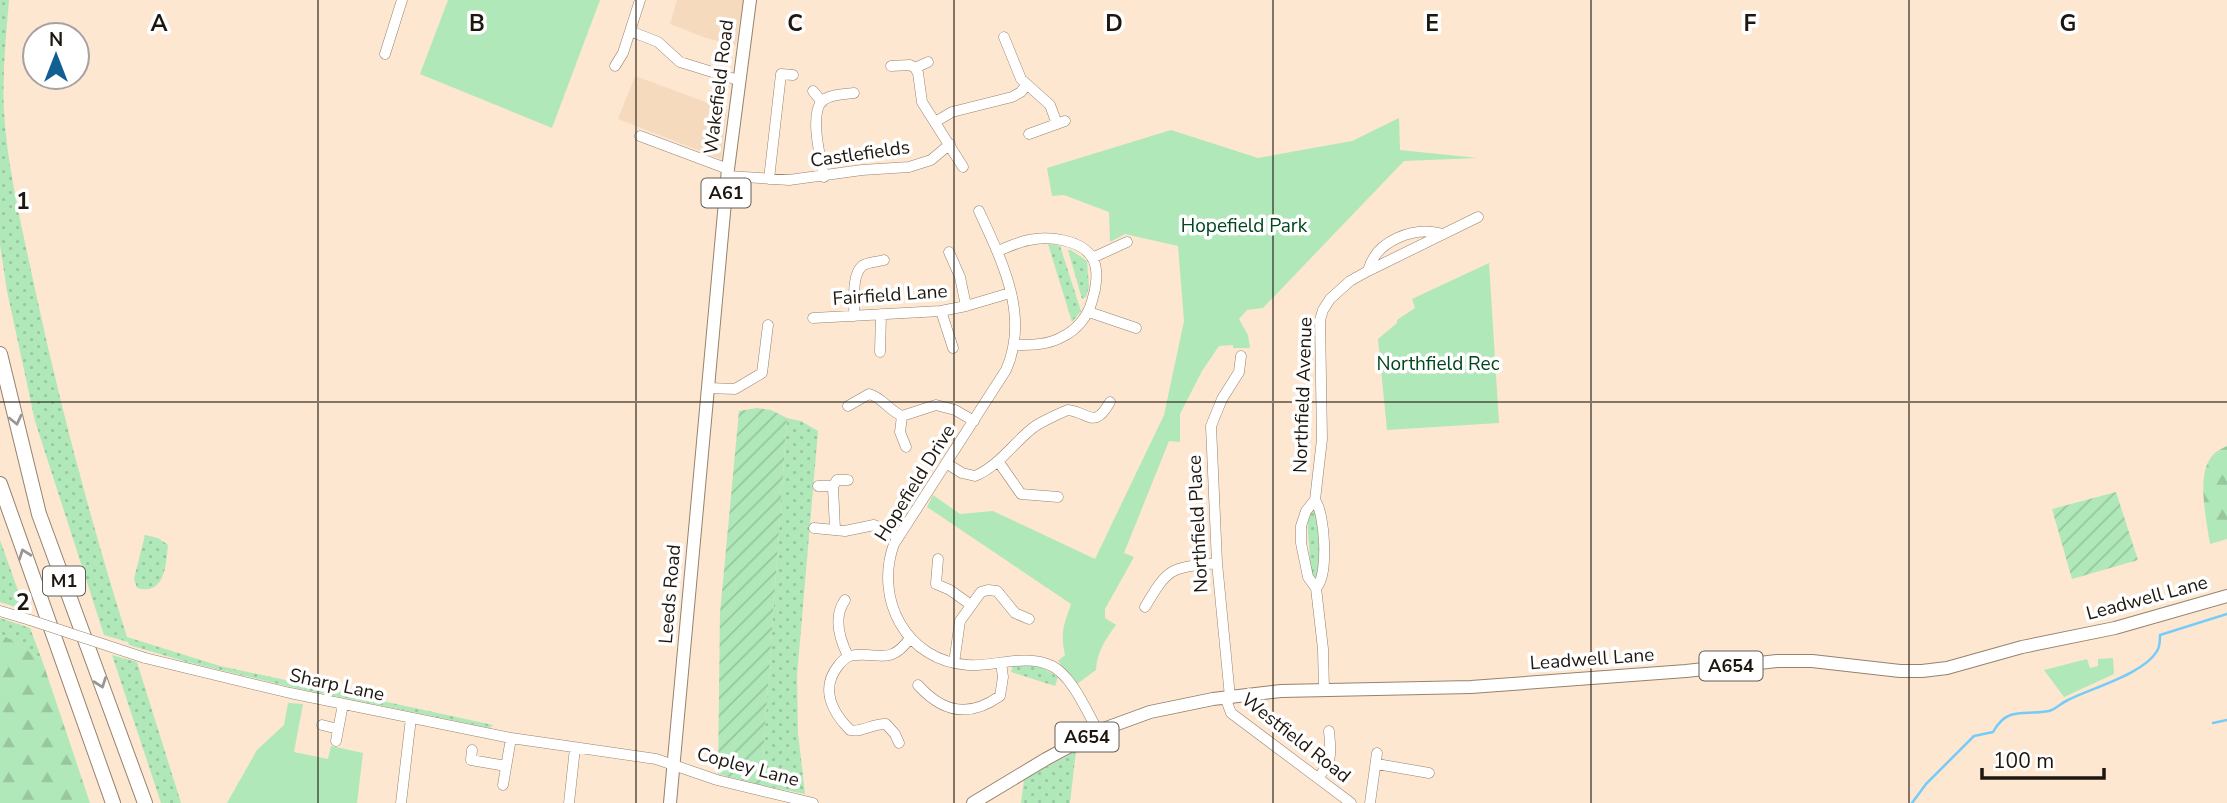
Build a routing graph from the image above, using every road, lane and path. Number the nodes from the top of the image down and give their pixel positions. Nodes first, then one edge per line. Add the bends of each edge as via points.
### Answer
1 (402, 0) edge
2 (750, 0) edge
3 (640, 1) edge
4 (650, 7) dead end
5 (630, 31) junction
6 (1004, 37) dead end
7 (385, 54) dead end
8 (1011, 56) junction
9 (999, 60) dead end
10 (928, 62) dead end
11 (891, 66) dead end
12 (915, 68) junction
13 (613, 69) dead end
14 (793, 75) dead end
15 (738, 80) junction
16 (1026, 85) junction
17 (813, 91) dead end
18 (854, 93) dead end
19 (822, 102) junction
20 (935, 122) junction
21 (1029, 134) dead end
22 (640, 136) dead end
23 (950, 144) junction
24 (963, 167) dead end
25 (728, 172) junction
26 (824, 177) junction
27 (769, 179) junction
28 (979, 211) dead end
29 (1478, 217) dead end
30 (1443, 234) junction
31 (1127, 242) dead end
32 (998, 251) junction
33 (949, 252) dead end
34 (1092, 258) junction
35 (884, 260) dead end
36 (1368, 271) junction
37 (1010, 293) junction
38 (966, 306) junction
39 (941, 311) junction
40 (1089, 312) junction
41 (880, 314) junction
42 (854, 316) junction
43 (813, 318) dead end
44 (768, 325) dead end
45 (1136, 328) dead end
46 (1015, 345) junction
47 (953, 348) dead end
48 (880, 352) dead end
49 (0, 354) edge
50 (1241, 356) dead end
51 (708, 387) junction
52 (1110, 402) dead end
53 (848, 406) dead end
54 (902, 416) junction
55 (974, 421) junction
56 (1019, 424) dead end
57 (1027, 433) junction
58 (906, 447) dead end
59 (998, 461) junction
60 (946, 463) junction
61 (0, 484) edge
62 (818, 486) dead end
63 (1058, 497) dead end
64 (1315, 500) junction
65 (814, 528) dead end
66 (835, 530) junction
67 (898, 537) junction
68 (939, 559) dead end
69 (1217, 563) junction
70 (1316, 588) junction
71 (2227, 596) edge
72 (829, 601) dead end
73 (971, 605) junction
74 (1145, 607) dead end
75 (0, 611) edge
76 (1029, 619) dead end
77 (909, 638) junction
78 (848, 656) junction
79 (954, 663) junction
80 (1001, 663) junction
81 (918, 685) dead end
82 (1324, 690) junction
83 (1228, 697) junction
84 (343, 704) junction
85 (411, 718) junction
86 (323, 725) dead end
87 (338, 729) junction
88 (1098, 731) junction
89 (1329, 731) dead end
90 (511, 738) junction
91 (336, 741) dead end
92 (899, 743) dead end
93 (575, 748) junction
94 (472, 750) dead end
95 (674, 764) junction
96 (506, 766) junction
97 (1429, 773) dead end
98 (1318, 778) junction
99 (503, 785) dead end
100 (781, 799) edge
101 (113, 803) edge
102 (145, 803) edge
103 (401, 803) edge
104 (569, 803) edge
105 (670, 803) edge
106 (813, 803) edge
107 (973, 803) edge
108 (1350, 803) edge
109 (1370, 803) edge

1 - 7 street
2 - 15 main road, Wakefield Road / A61
3 - 4 street
3 - 5 street
5 - 13 street
5 - 15 street via 658,41 680,62
6 - 8 street
8 - 9 street
8 - 16 street
10 - 12 street
11 - 12 street
12 - 20 street via 922,102
14 - 27 street via 781,74
15 - 25 main road, Wakefield Road / A61
16 - 20 street via 1012,97 952,112
16 - 21 street via 1050,105 1061,122
17 - 19 street
18 - 19 street
19 - 26 street via 816,132
20 - 23 street
22 - 25 street, Castlefields
23 - 24 street
23 - 26 street, Castlefields via 922,164
25 - 27 street, Castlefields
25 - 51 main road, Wakefield Road / A61
26 - 27 street, Castlefields
28 - 32 street, Hopefield Drive
29 - 30 street, Northfield Avenue
30 - 36 street, Northfield Avenue
30 - 36 street, Northfield Avenue via 1426,231 1397,237 1371,259
31 - 34 street
32 - 34 street via 1045,239 1076,245
32 - 37 street, Hopefield Drive
33 - 38 street
34 - 40 street via 1096,283
35 - 42 street via 860,268
36 - 64 street, Northfield Avenue via 1343,287 1323,310 1322,439
37 - 38 street, Fairfield Lane
37 - 46 street, Hopefield Drive
38 - 39 street, Fairfield Lane
39 - 41 street, Fairfield Lane
39 - 47 street
40 - 45 street
40 - 46 street via 1064,337 1049,343
41 - 42 street, Fairfield Lane
41 - 48 street
42 - 43 street, Fairfield Lane
44 - 51 street via 762,373 734,389
46 - 55 street, Hopefield Drive via 1006,370
49 -> 102 highway, M1 via 39,514
50 - 69 street, Northfield Place via 1239,372 1211,426
51 - 95 main road, Leeds Road / A61
52 - 57 street via 1101,416 1086,417 1068,410
53 - 54 street via 869,394
54 - 55 street via 936,405
54 - 58 street via 900,432
55 - 60 street, Hopefield Drive
56 - 57 street
57 - 59 street
59 - 60 street via 975,475 961,473
59 - 63 street via 1021,494
60 - 67 street, Hopefield Drive
101 -> 61 highway, M1
62 - 66 street via 841,479
64 - 70 street, Northfield Avenue via 1321,513 1323,545 1323,573
64 - 70 street, Northfield Avenue via 1301,526 1301,543 1308,578
65 - 66 street
66 - 67 street via 874,525
67 - 77 street, Hopefield Drive via 890,556 888,591 892,611
68 - 73 street via 936,584
69 - 74 street via 1171,570
69 - 83 street, Northfield Place
70 - 82 street, Northfield Avenue
71 - 82 main road, Leadwell Lane / A654 via 2115,628 1934,669 1900,671 1794,660 1433,689
72 - 78 street via 843,603 839,634
73 - 76 street via 981,592 997,591 1015,613
73 - 79 street via 958,629
75 - 84 street, Sharp Lane, bridge via 145,658
77 - 78 street via 896,653 886,656
77 - 79 street, Hopefield Drive via 926,652
78 - 92 street via 829,683 835,713 850,730 887,724
79 - 80 street, Hopefield Drive
80 - 81 street via 1000,695 963,711 925,699
80 - 88 street, Hopefield Drive via 1037,661 1058,670
82 - 83 main road, Leadwell Lane / A654
83 - 88 main road, Leadwell Lane / A654 via 1150,712
83 - 98 street, Westfield Road via 1231,713
84 - 85 street, Sharp Lane
84 - 87 street
85 - 90 street, Sharp Lane
85 - 103 street
86 - 87 street
87 - 91 street
88 - 107 main road, Leadwell Lane / A654
89 - 98 street via 1331,758
90 - 93 street, Sharp Lane
90 - 96 street
93 - 95 street, Sharp Lane
93 - 104 street
94 - 96 street via 471,760
95 - 100 street, Copley Lane
95 - 105 main road, Leeds Road / A61
96 - 99 street
97 - 109 street via 1377,759
98 - 108 street, Westfield Road
100 - 106 street, Copley Lane

